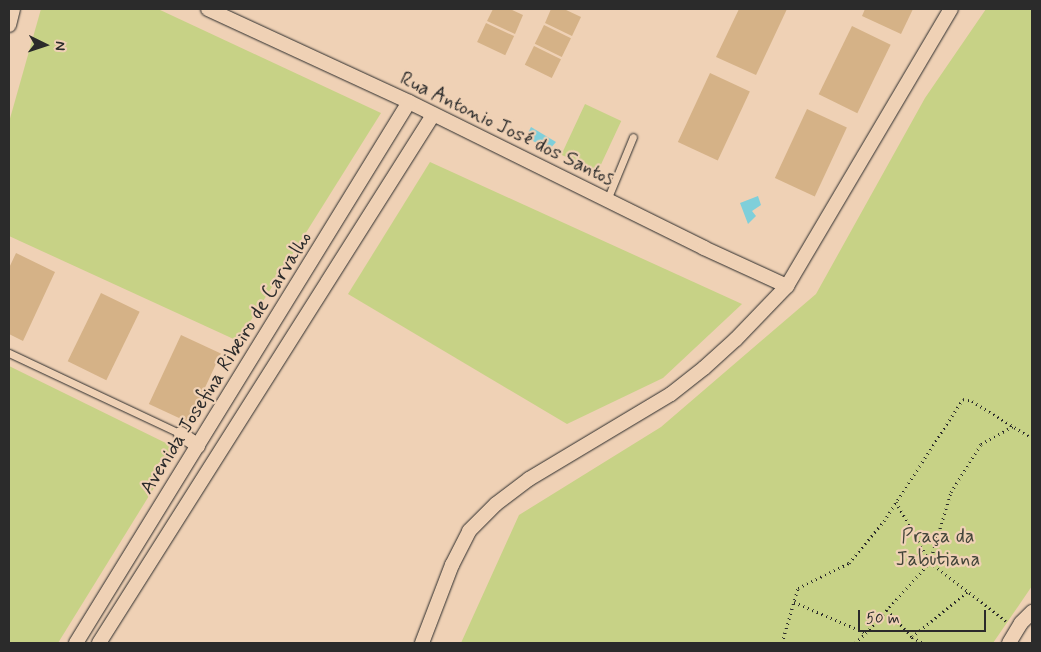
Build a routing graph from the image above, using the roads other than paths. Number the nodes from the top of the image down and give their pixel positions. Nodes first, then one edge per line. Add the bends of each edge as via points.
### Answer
1 (13, 9) edge
2 (208, 9) edge
3 (951, 9) edge
4 (9, 25) edge
5 (409, 102) junction
6 (432, 115) junction
7 (633, 137) dead end
8 (606, 200) junction
9 (787, 286) junction
10 (9, 353) edge
11 (181, 434) joint
12 (198, 446) junction
13 (1032, 612) edge
14 (76, 643) edge
15 (98, 643) edge
16 (422, 643) edge
17 (1009, 643) edge

1 - 4 street
2 - 5 street, Rua Antonio José dos Santos
3 - 9 street
5 - 6 street, Rua Antonio José dos Santos
5 - 12 street, Avenida Josefina Ribeiro de Carvalho
6 - 8 street, Rua Antonio José dos Santos
6 - 15 street, Avenida Josefina Ribeiro de Carvalho
7 - 8 lane
8 - 9 street, Rua Antonio José dos Santos
9 - 16 street via 729,345 671,394 529,479 468,531
10 - 11 lane
11 - 12 street
12 - 14 street, Avenida Josefina Ribeiro de Carvalho
13 - 17 street

